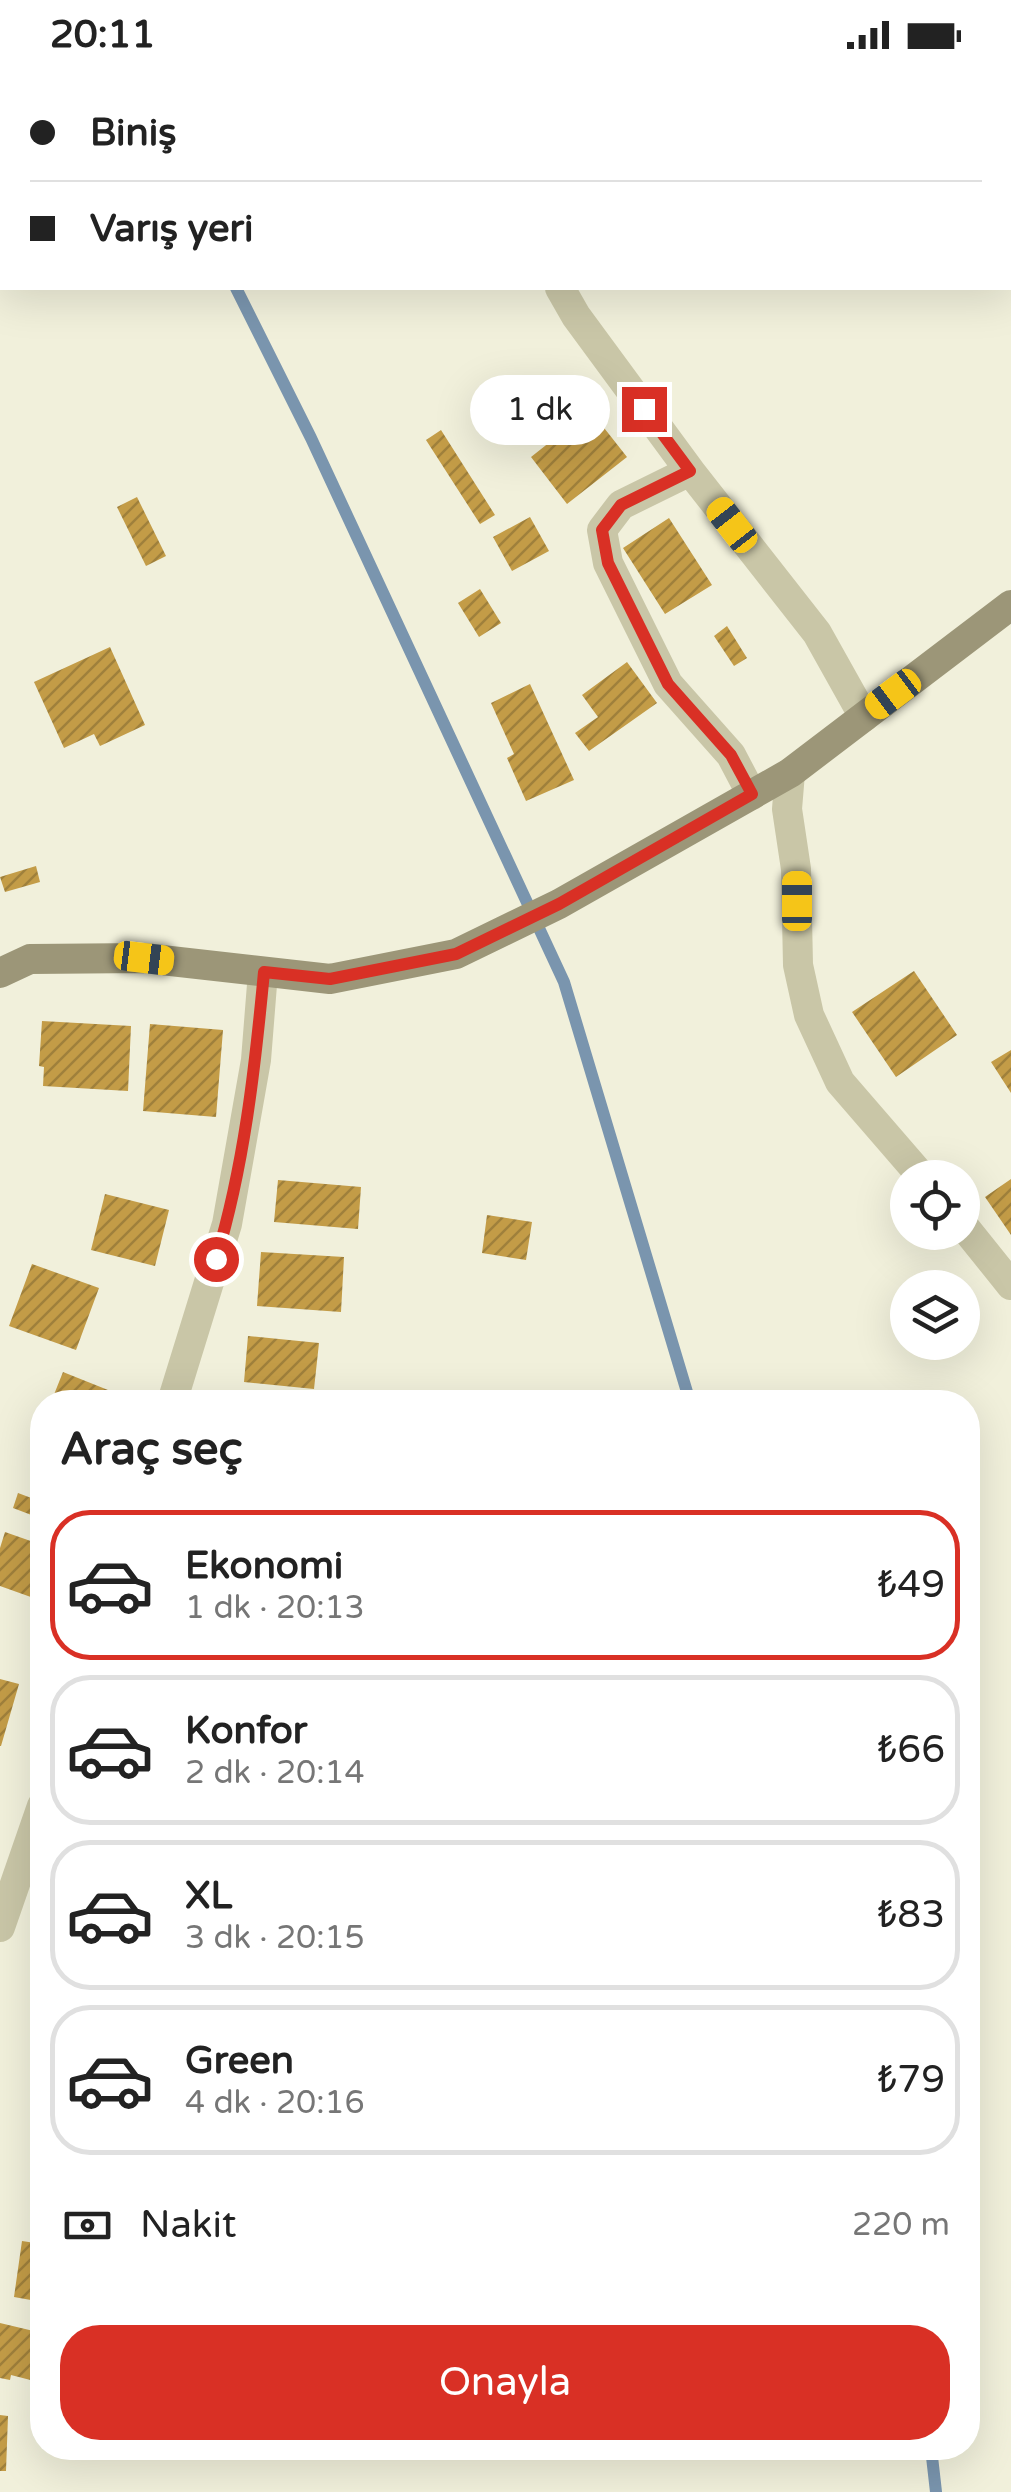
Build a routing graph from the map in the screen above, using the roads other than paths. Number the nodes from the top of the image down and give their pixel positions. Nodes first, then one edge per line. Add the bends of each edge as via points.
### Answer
1 (561, 290) edge
2 (690, 471) junction
3 (1011, 605) edge
4 (864, 717) junction
5 (790, 773) junction
6 (752, 794) junction
7 (264, 972) junction
8 (0, 973) edge
9 (907, 1160) edge
10 (980, 1246) edge
11 (1011, 1285) edge
12 (176, 1390) edge
13 (30, 1841) edge
14 (0, 1927) edge

1 - 2 street
2 - 4 street via 817,634
2 - 6 street via 621,505 602,530 608,563 668,684 731,755
3 - 4 main road
4 - 5 main road
5 - 6 main road
5 - 9 street via 798,965 809,1015 840,1082
6 - 7 main road via 456,954 330,979
7 - 8 main road via 144,958 30,959
7 - 12 street via 256,1060 226,1224
10 - 11 street
13 - 14 street

